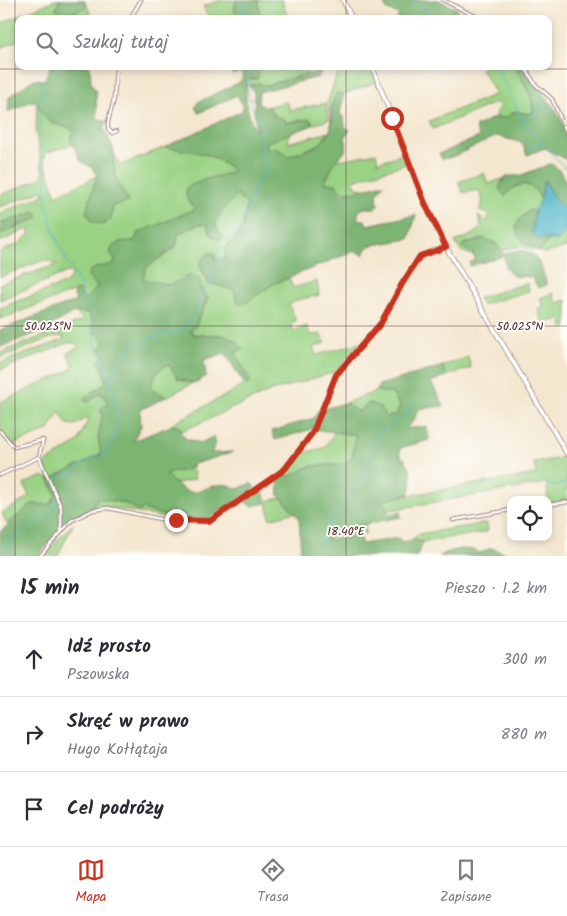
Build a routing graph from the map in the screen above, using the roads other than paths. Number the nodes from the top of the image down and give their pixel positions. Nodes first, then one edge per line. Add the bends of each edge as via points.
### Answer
1 (141, 0) edge
2 (342, 0) edge
3 (443, 0) edge
4 (132, 15) edge
5 (350, 15) edge
6 (473, 15) edge
7 (116, 70) edge
8 (374, 70) edge
9 (526, 70) edge
10 (118, 131) dead end
11 (567, 133) edge
12 (446, 247) junction
13 (0, 431) edge
14 (567, 454) edge
15 (39, 457) junction
16 (0, 475) edge
17 (567, 502) edge
18 (552, 504) edge
19 (507, 511) edge
20 (452, 520) dead end
21 (61, 532) junction
22 (40, 556) edge

1 - 4 street
2 - 5 main road
3 - 6 street
7 - 10 street via 108,129
8 - 12 main road via 424,201
9 - 11 street via 535,84 552,99
12 - 14 main road
12 - 21 street via 420,256 381,323 336,375 313,432 285,469 273,478 210,521 160,519 101,508 81,515
13 - 15 street via 14,447 42,439
15 - 16 street
15 - 21 street via 61,507
17 - 18 street
19 - 20 street
21 - 22 street

